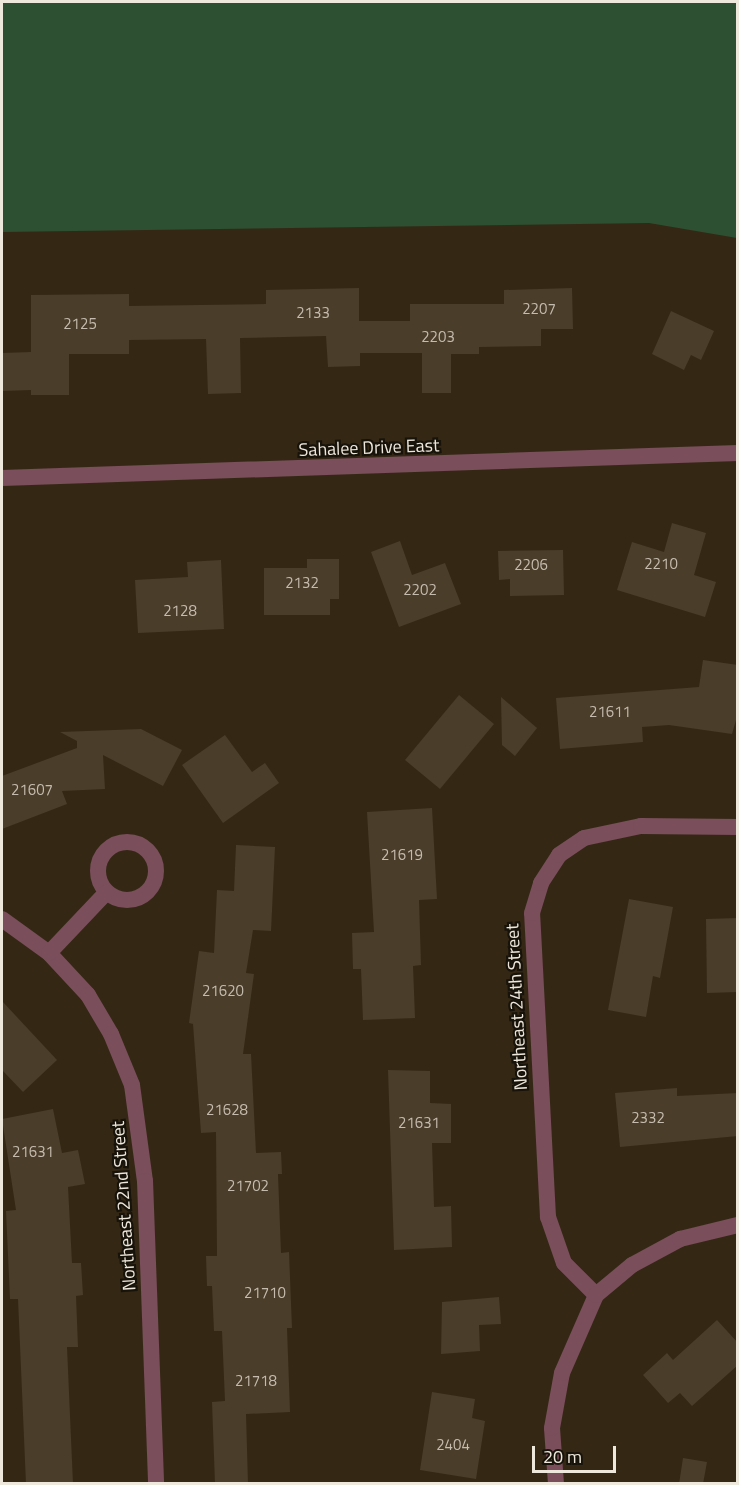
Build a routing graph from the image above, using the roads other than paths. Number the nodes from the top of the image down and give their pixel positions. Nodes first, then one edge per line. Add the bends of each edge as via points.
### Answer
1 (738, 453) edge
2 (2, 478) edge
3 (738, 827) edge
4 (106, 893) dead end
5 (2, 919) edge
6 (49, 953) junction
7 (738, 1225) edge
8 (596, 1295) junction
9 (156, 1484) edge
10 (556, 1484) edge

1 - 2 street, Sahalee Drive East
3 - 8 street, Northeast 24th Street via 641,826 584,838 559,855 542,884 532,913 548,1216 564,1263
4 - 6 street
5 - 6 street, Northeast 22nd Street
6 - 9 street, Northeast 22nd Street via 88,995 111,1034 132,1085 145,1181
7 - 8 street via 680,1239 632,1265
8 - 10 street via 562,1373 552,1428

